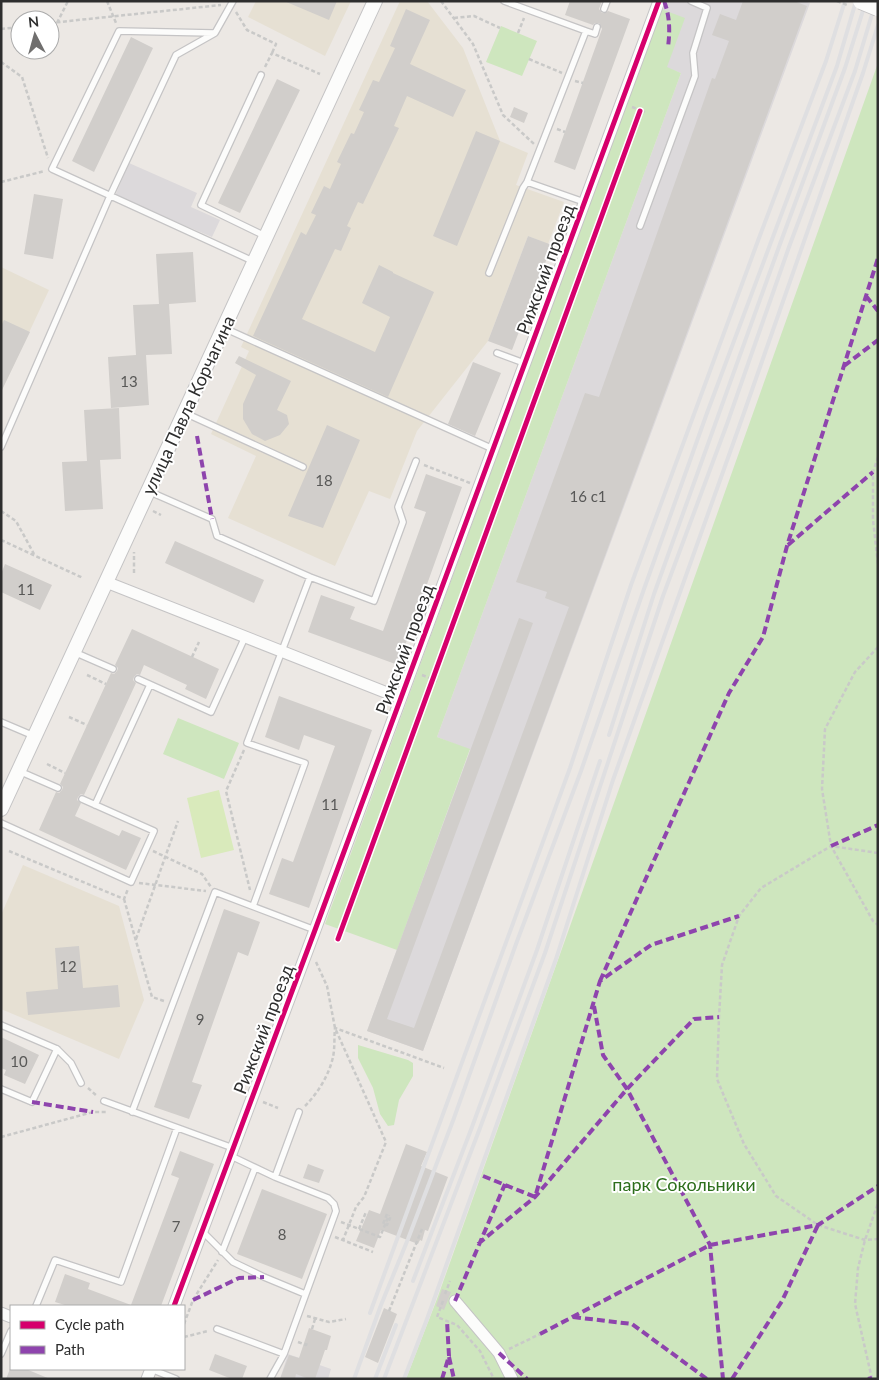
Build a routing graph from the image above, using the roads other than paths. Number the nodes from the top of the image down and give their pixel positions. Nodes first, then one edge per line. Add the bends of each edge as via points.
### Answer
1 (375, 1) edge
2 (504, 1) edge
3 (607, 1) edge
4 (659, 1) edge
5 (691, 1) edge
6 (860, 1) edge
7 (232, 2) edge
8 (878, 8) edge
9 (604, 10) dead end
10 (597, 27) dead end
11 (586, 31) junction
12 (215, 33) junction
13 (261, 75) road end
14 (527, 182) junction
15 (110, 196) junction
16 (584, 202) junction
17 (640, 226) dead end
18 (267, 236) junction
19 (255, 262) junction
20 (489, 272) dead end
21 (224, 328) junction
22 (497, 353) dead end
23 (524, 363) junction
24 (185, 413) junction
25 (1, 447) edge
26 (493, 448) junction
27 (416, 461) road end
28 (303, 467) dead end
29 (148, 491) junction
30 (310, 577) junction
31 (106, 582) junction
32 (245, 637) junction
33 (74, 652) junction
34 (281, 652) junction
35 (113, 669) dead end
36 (138, 679) dead end
37 (150, 685) junction
38 (400, 698) junction
39 (1, 722) edge
40 (35, 737) junction
41 (19, 771) junction
42 (58, 788) dead end
43 (82, 799) dead end
44 (96, 805) junction
45 (1, 809) edge
46 (1, 824) edge
47 (253, 906) junction
48 (315, 930) junction
49 (1, 1025) edge
50 (57, 1049) junction
51 (81, 1083) road end
52 (1, 1089) edge
53 (104, 1101) road end
54 (132, 1112) junction
55 (299, 1112) road end
56 (178, 1128) junction
57 (232, 1152) junction
58 (255, 1168) junction
59 (275, 1177) junction
60 (202, 1231) junction
61 (222, 1252) junction
62 (305, 1294) junction
63 (454, 1301) dead end
64 (36, 1305) edge
65 (174, 1305) edge
66 (217, 1329) road end
67 (10, 1333) edge
68 (1, 1354) edge
69 (284, 1354) junction
70 (154, 1370) edge
71 (176, 1379) edge
72 (270, 1379) edge
73 (512, 1379) edge

1 - 18 street, улица Павла Корчагина
2 - 11 lane
3 - 9 lane
4 - 16 street, Рижский проезд
5 - 17 lane via 707,8 693,53 695,76
6 - 8 main road, bridge
7 - 12 lane
10 - 11 lane via 595,34
11 - 14 lane
12 - 15 lane via 176,55
12 - 15 lane via 119,31 52,169
13 - 18 lane via 201,205
14 - 16 lane
14 - 20 lane
15 - 19 lane
15 - 25 lane
16 - 23 street, Рижский проезд
18 - 19 street, улица Павла Корчагина
19 - 21 street, улица Павла Корчагина
21 - 24 street, улица Павла Корчагина
21 - 26 lane
22 - 23 lane
23 - 26 street, Рижский проезд
24 - 28 lane
24 - 29 street, улица Павла Корчагина
26 - 38 street, Рижский проезд
27 - 30 lane via 398,507 403,522 374,601
29 - 30 lane via 212,519 217,536
29 - 31 street, улица Павла Корчагина
30 - 34 lane
31 - 32 street
31 - 33 street, улица Павла Корчагина
32 - 34 street
32 - 37 lane via 211,712
33 - 35 lane
33 - 40 street, улица Павла Корчагина
34 - 38 street
34 - 47 lane via 247,742 305,763
36 - 37 lane
37 - 44 lane
38 - 48 street, Рижский проезд
39 - 40 lane
40 - 41 street, улица Павла Корчагина
41 - 42 lane
41 - 45 street, улица Павла Корчагина
43 - 44 lane
44 - 46 lane via 154,831 131,882
47 - 48 lane
47 - 54 lane via 214,892
48 - 57 street, Рижский проезд
49 - 50 lane
50 - 51 lane via 71,1064
50 - 52 lane via 32,1102
53 - 54 lane
54 - 56 lane
55 - 59 lane
56 - 57 lane
56 - 64 lane via 121,1282 55,1260
57 - 58 lane
57 - 60 street, Рижский проезд
58 - 59 lane
58 - 61 lane
59 - 62 lane via 328,1198 336,1211
60 - 61 lane
60 - 65 street, Рижский проезд
61 - 62 lane via 233,1262
62 - 69 lane
63 - 73 street via 500,1353
66 - 69 lane
67 - 68 lane
69 - 72 lane
70 - 71 lane

